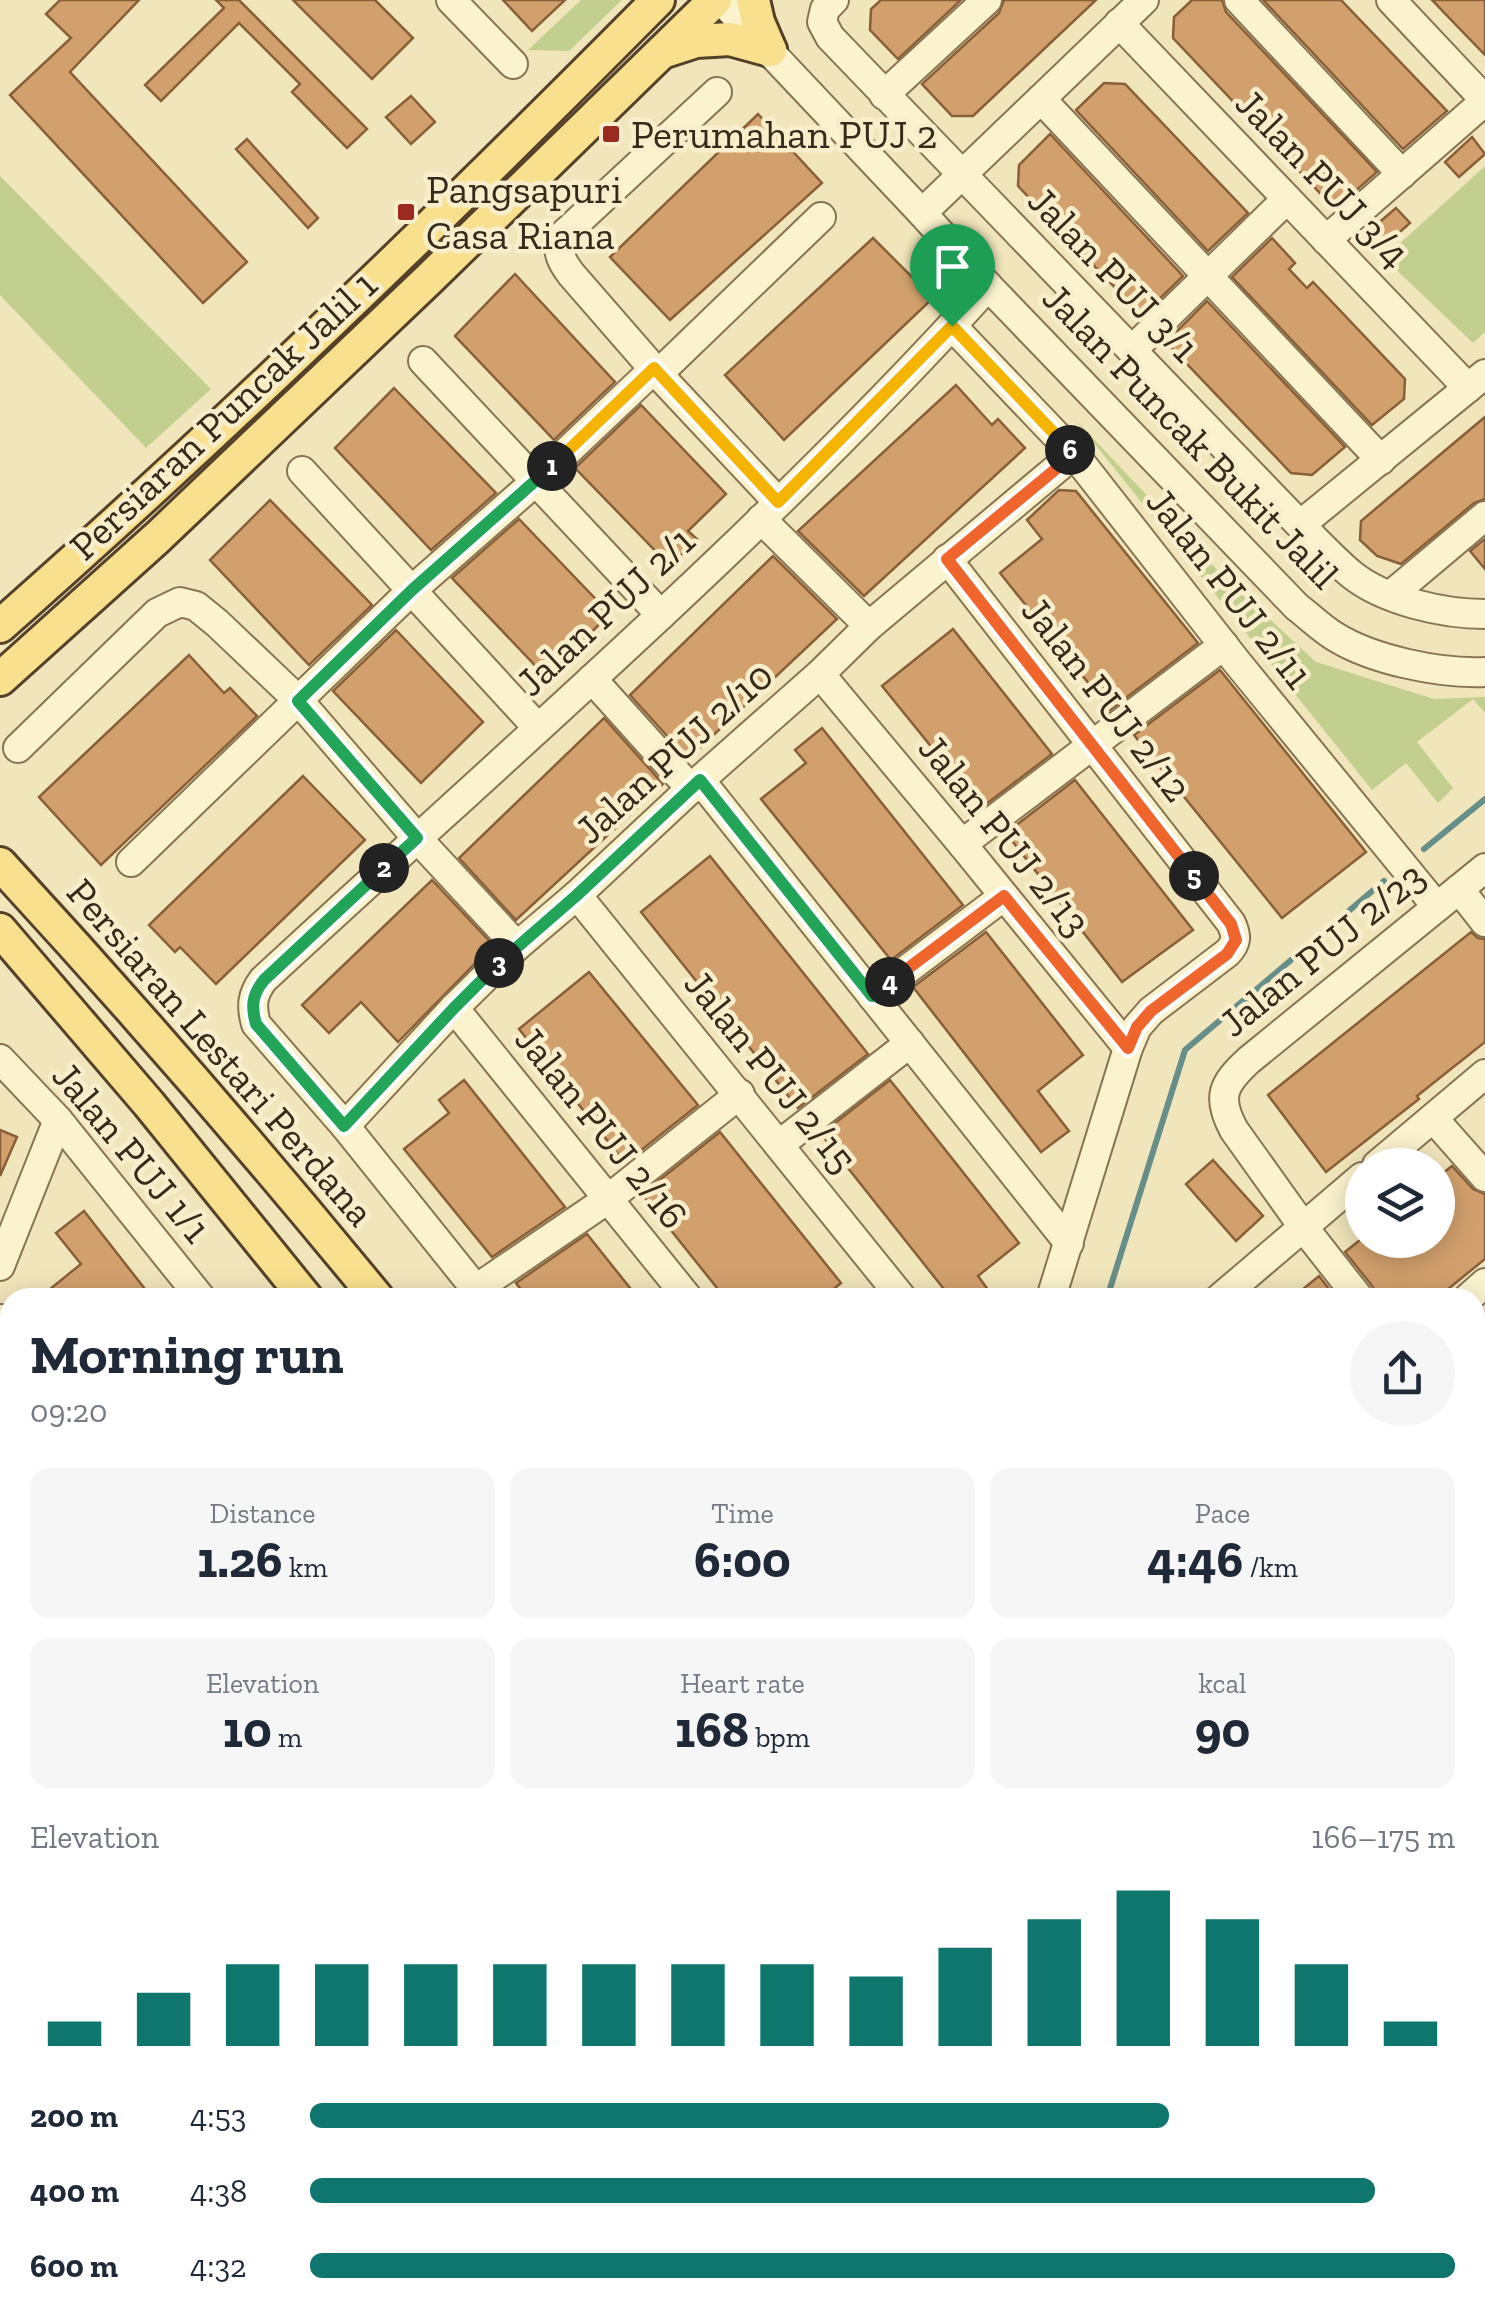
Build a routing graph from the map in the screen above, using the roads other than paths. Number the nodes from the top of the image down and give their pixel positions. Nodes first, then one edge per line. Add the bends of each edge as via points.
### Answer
1 (451, 0) edge
2 (658, 0) edge
3 (718, 0) edge
4 (753, 0) edge
5 (988, 0) edge
6 (1238, 0) edge
7 (1391, 0) edge
8 (1134, 7) edge
9 (828, 11) edge
10 (770, 50) junction
11 (662, 52) junction
12 (513, 64) dead end
13 (1480, 86) edge
14 (718, 92) dead end
15 (884, 96) junction
16 (1041, 99) junction
17 (963, 174) junction
18 (1402, 174) junction
19 (1288, 199) junction
20 (922, 213) junction
21 (821, 218) dead end
22 (1326, 240) junction
23 (1208, 276) junction
24 (988, 286) junction
25 (952, 326) junction
26 (1132, 350) junction
27 (423, 361) dead end
28 (656, 371) junction
29 (1476, 381) edge
30 (1074, 454) junction
31 (1381, 460) junction
32 (302, 471) dead end
33 (536, 482) junction
34 (769, 511) junction
35 (1485, 516) edge
36 (1300, 525) junction
37 (947, 559) junction
38 (412, 590) junction
39 (1391, 595) junction
40 (1485, 614) edge
41 (661, 615) junction
42 (0, 626) edge
43 (870, 626) junction
44 (1224, 645) junction
45 (1485, 672) edge
46 (820, 674) junction
47 (0, 679) edge
48 (592, 679) junction
49 (298, 701) junction
50 (538, 728) junction
51 (1093, 746) junction
52 (18, 748) dead end
53 (695, 784) junction
54 (417, 838) junction
55 (962, 844) junction
56 (131, 862) dead end
57 (0, 864) edge
58 (1485, 868) edge
59 (1458, 889) junction
60 (577, 895) junction
61 (1004, 896) junction
62 (1429, 898) junction
63 (1485, 922) edge
64 (0, 930) edge
65 (517, 946) junction
66 (872, 996) junction
67 (454, 1008) junction
68 (910, 1043) junction
69 (1128, 1048) junction
70 (0, 1060) edge
71 (1485, 1074) edge
72 (740, 1094) junction
73 (1433, 1118) junction
74 (58, 1120) junction
75 (344, 1126) junction
76 (780, 1144) junction
77 (1397, 1148) edge
78 (1485, 1177) edge
79 (1345, 1193) edge
80 (608, 1199) junction
81 (1304, 1228) junction
82 (1069, 1243) junction
83 (0, 1266) edge
84 (194, 1288) edge
85 (298, 1288) edge
86 (369, 1288) edge
87 (474, 1288) edge
88 (487, 1288) edge
89 (680, 1288) edge
90 (894, 1288) edge
91 (1054, 1288) edge
92 (1232, 1288) edge
93 (1350, 1288) edge

1 - 12 street
2 - 42 main road, Persiaran Puncak Jalil 1 via 171,474
3 - 10 street, Jalan Puncak Bukit Jalil
3 - 11 main road, Persiaran Puncak Jalil 1
4 - 10 main road
5 - 15 street
6 - 18 street
7 - 13 street
8 - 16 street
8 - 19 street, Jalan PUJ 3/4
9 - 15 street, Jalan PUJ 3/1 via 830,37
10 - 11 main road via 730,39
10 - 20 street, Jalan Puncak Bukit Jalil
11 - 47 main road, Persiaran Puncak Jalil 1 via 158,537
13 - 18 street
14 - 28 street via 560,238 563,263
15 - 17 street, Jalan PUJ 3/1
16 - 17 street
16 - 23 street
17 - 20 street
17 - 26 street, Jalan PUJ 3/1
18 - 22 street
19 - 22 street, Jalan PUJ 3/4
19 - 23 street
20 - 24 street, Jalan Puncak Bukit Jalil
21 - 28 street
22 - 29 street, Jalan PUJ 3/4
23 - 26 street
23 - 31 street
24 - 25 street, Jalan PUJ 2/1
24 - 45 street, Jalan Puncak Bukit Jalil via 1297,607 1335,637 1377,655
25 - 30 street, Jalan PUJ 2/11
25 - 34 street, Jalan PUJ 2/1
26 - 36 street, Jalan PUJ 3/1
27 - 33 street
28 - 33 street
28 - 34 street
29 - 31 street
30 - 37 street, Jalan PUJ 2/10
30 - 44 street, Jalan PUJ 2/11
31 - 36 street
32 - 38 street
33 - 38 street
33 - 41 street
34 - 41 street, Jalan PUJ 2/1
34 - 43 street
35 - 39 street
36 - 39 street, Jalan PUJ 3/1 via 1354,576
37 - 43 street, Jalan PUJ 2/10
37 - 51 street, Jalan PUJ 2/12
38 - 49 street
38 - 50 street
39 - 40 street, Jalan PUJ 3/1 via 1424,607
41 - 48 street, Jalan PUJ 2/1
43 - 46 street, Jalan PUJ 2/10
44 - 51 street
44 - 62 street, Jalan PUJ 2/11
46 - 53 street, Jalan PUJ 2/10
46 - 55 street, Jalan PUJ 2/13
48 - 50 street, Jalan PUJ 2/1
48 - 53 street
49 - 52 street via 217,623 180,602 156,613
49 - 54 street
49 - 56 street
50 - 54 street, Jalan PUJ 2/1
51 - 55 street
51 - 69 street, Jalan PUJ 2/12 via 1231,924 1236,940 1151,1011
53 - 60 street, Jalan PUJ 2/10
53 - 66 street
54 - 65 street
54 - 75 street, Jalan PUJ 2/1 via 255,992 256,1024
55 - 61 street, Jalan PUJ 2/13
57 - 86 main road, Persiaran Lestari Perdana via 240,1132
58 - 59 street, Jalan PUJ 2/23
59 - 62 street, Jalan PUJ 2/23
59 - 63 street
60 - 65 street, Jalan PUJ 2/10
60 - 72 street, Jalan PUJ 2/15
61 - 66 street
61 - 69 street, Jalan PUJ 2/13
62 - 81 street, Jalan PUJ 2/23 via 1226,1086 1222,1101 1234,1130
64 - 85 main road
65 - 67 street, Jalan PUJ 2/10
66 - 68 street
67 - 75 street, Jalan PUJ 2/10
67 - 80 street, Jalan PUJ 2/16
68 - 76 street
68 - 82 street
69 - 82 street, Jalan PUJ 2/12
70 - 74 street, Jalan PUJ 1/1
71 - 73 street
72 - 76 street, Jalan PUJ 2/15
72 - 80 street
73 - 77 street
73 - 78 street
74 - 83 street
74 - 84 street, Jalan PUJ 1/1
75 - 87 street
76 - 90 street, Jalan PUJ 2/15
79 - 81 street
80 - 88 street
80 - 89 street, Jalan PUJ 2/16
81 - 92 street
81 - 93 street
82 - 91 street, Jalan PUJ 2/12

